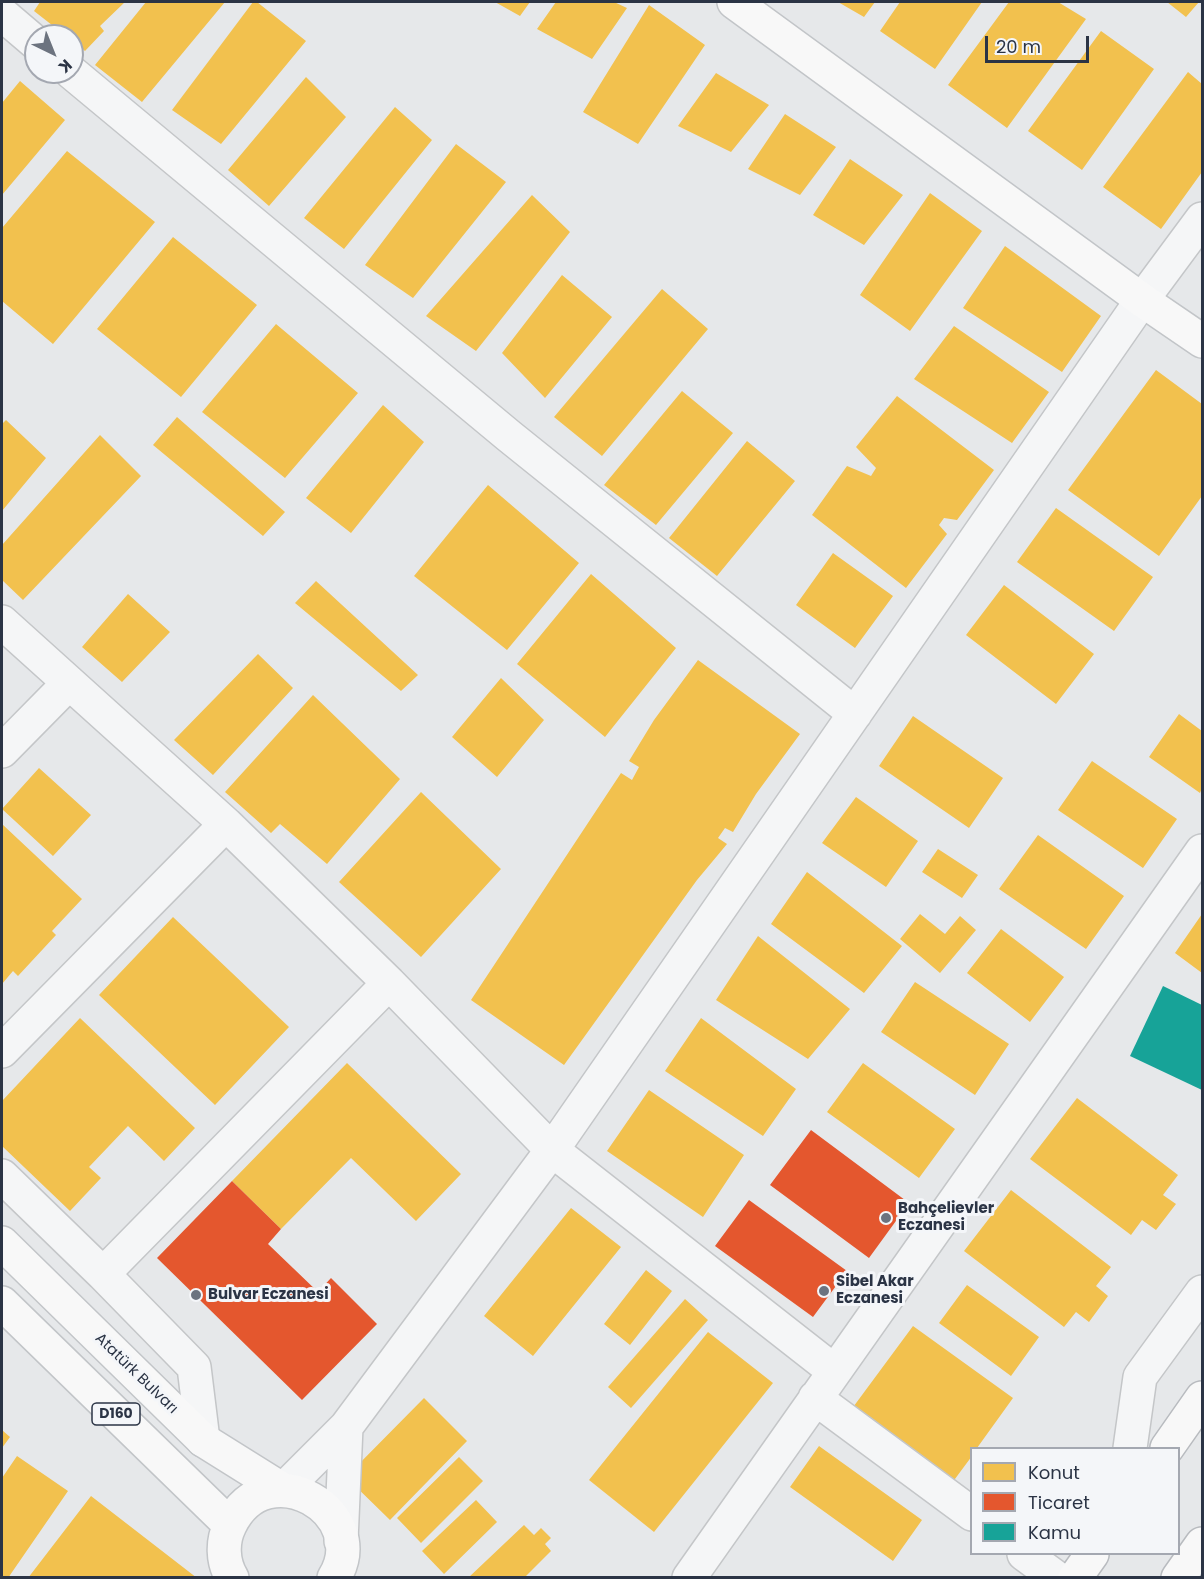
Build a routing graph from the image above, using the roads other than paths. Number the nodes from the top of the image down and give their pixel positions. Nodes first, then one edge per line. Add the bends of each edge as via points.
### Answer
1 (734, 2) edge
2 (2, 14) edge
3 (24, 33) edge
4 (84, 83) edge
5 (1203, 219) edge
6 (1142, 300) junction
7 (1203, 341) edge
8 (2, 622) edge
9 (69, 682) junction
10 (855, 714) junction
11 (2, 751) edge
12 (226, 824) junction
13 (1203, 851) edge
14 (388, 983) junction
15 (2, 1051) edge
16 (552, 1150) junction
17 (2, 1176) edge
18 (2, 1243) edge
19 (103, 1274) junction
20 (1203, 1292) edge
21 (2, 1303) edge
22 (834, 1371) junction
23 (815, 1398) junction
24 (1203, 1398) edge
25 (346, 1427) junction
26 (203, 1440) junction
27 (1130, 1447) edge
28 (1168, 1447) edge
29 (283, 1490) junction
30 (970, 1513) edge
31 (230, 1525) junction
32 (341, 1541) junction
33 (1202, 1548) edge
34 (1025, 1555) edge
35 (1091, 1555) edge
36 (232, 1578) edge
37 (334, 1578) edge
38 (352, 1578) edge
39 (689, 1578) edge
40 (1057, 1578) edge
41 (1075, 1578) edge
42 (1178, 1578) edge

1 - 6 main road
2 - 3 street
4 - 10 street via 509,436
5 - 6 street
6 - 7 main road
6 - 10 street
8 - 9 street
9 - 11 street
9 - 12 street
10 - 16 street
12 - 14 street
12 - 15 street
13 - 22 street
14 - 16 street
14 - 19 street
16 - 22 street
16 - 25 street
17 - 19 street
18 - 26 main road, Atatürk Bulvarı / D160
19 - 26 street via 194,1366
20 - 27 street via 1140,1377
21 - 31 main road, D160
22 - 23 street
23 - 30 street
23 - 39 street
24 - 28 main road
25 - 29 street
25 - 32 street
26 - 29 main road, Atatürk Bulvarı / D160
29 - 31 main road via 264,1493 247,1502
29 - 32 main road, D160 via 302,1493 319,1502 332,1516
31 - 36 main road via 224,1552
32 - 37 main road, D160 via 342,1553
32 - 38 main road, D160
33 - 42 main road
34 - 40 street
35 - 41 main road

